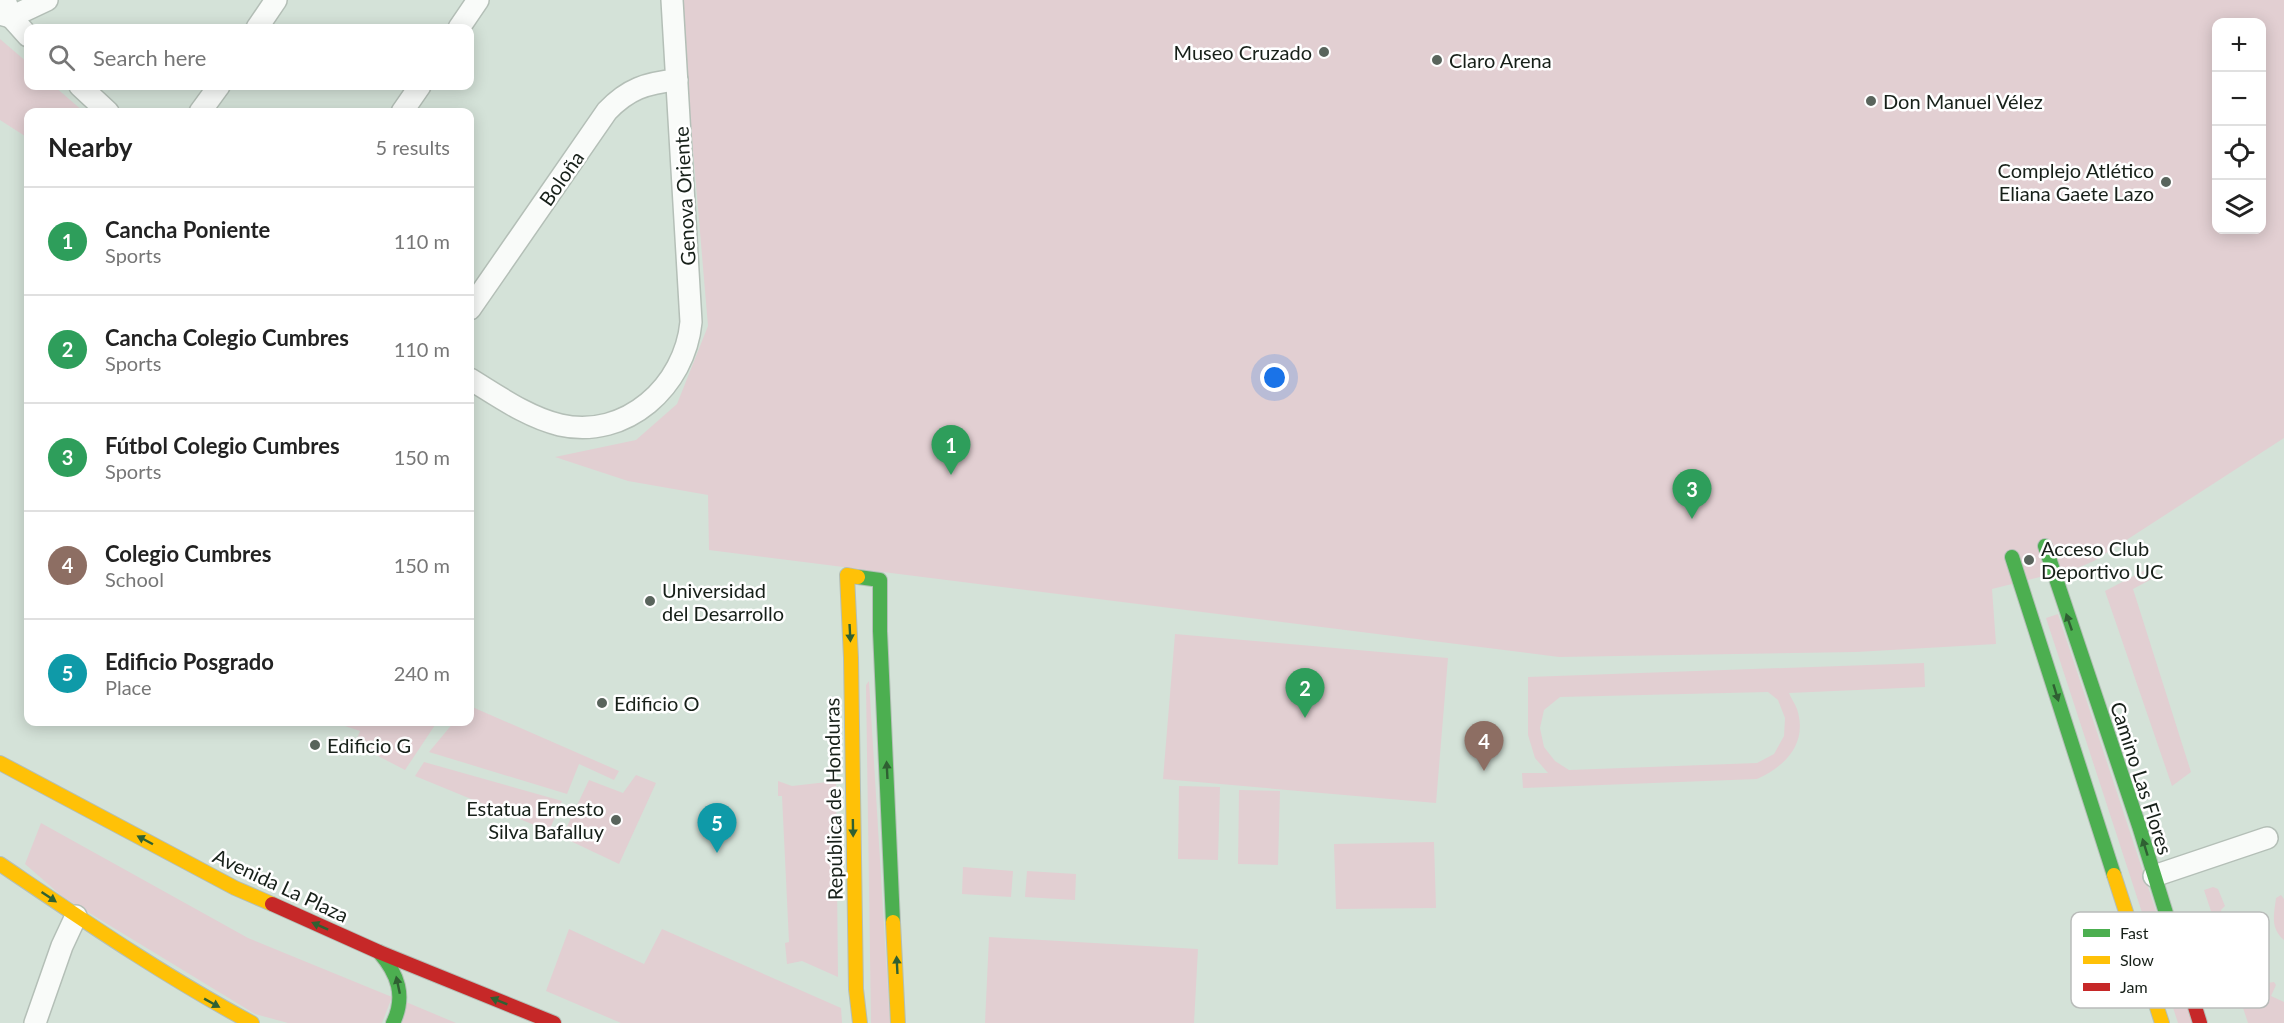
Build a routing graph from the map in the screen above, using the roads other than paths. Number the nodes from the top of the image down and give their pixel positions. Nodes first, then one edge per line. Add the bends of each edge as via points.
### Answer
1 (47, 0) edge
2 (276, 0) edge
3 (478, 0) edge
4 (672, 0) edge
5 (6, 10) edge
6 (260, 24) edge
7 (462, 24) edge
8 (24, 31) edge
9 (677, 80) junction
10 (84, 90) edge
11 (216, 90) edge
12 (417, 90) edge
13 (104, 108) edge
14 (203, 108) edge
15 (405, 108) edge
16 (474, 303) edge
17 (474, 381) edge
18 (2045, 546) dead end
19 (2012, 557) dead end
20 (2063, 657) junction
21 (851, 658) junction
22 (883, 670) junction
23 (0, 763) edge
24 (2267, 838) dead end
25 (0, 864) edge
26 (2154, 876) junction
27 (2125, 912) edge
28 (2165, 912) edge
29 (76, 916) junction
30 (379, 952) junction
31 (2157, 1008) edge
32 (2195, 1008) edge
33 (246, 1022) edge
34 (35, 1023) edge
35 (393, 1023) edge
36 (554, 1023) edge
37 (860, 1023) edge
38 (898, 1023) edge
39 (2162, 1023) edge
40 (2200, 1023) edge

1 - 5 street
2 - 6 street
3 - 7 street
4 - 9 street, Genova Oriente
5 - 8 street
9 - 16 street, Boloña via 638,88 621,96 607,111
9 - 17 street, Genova Oriente via 691,322 684,353 666,386 656,398 626,418 591,427 573,427 527,413
10 - 13 street
11 - 14 street
12 - 15 street
20 -> 18 street, Camino Las Flores
19 - 20 street, Camino Las Flores
26 -> 20 street, Camino Las Flores
20 -> 27 street, Camino Las Flores
21 - 22 street
22 -> 21 street, República de Honduras via 880,580 847,575
21 -> 37 street, República de Honduras via 856,989
38 -> 22 street
30 -> 23 street, Avenida La Plaza via 235,888
24 - 26 street
25 -> 29 street
26 - 28 street, Camino Las Flores
29 -> 33 street
29 - 34 street
35 -> 30 street via 400,1006 398,979
36 -> 30 street, Avenida La Plaza
31 -> 39 street, Camino Las Flores
32 - 40 street, Camino Las Flores

